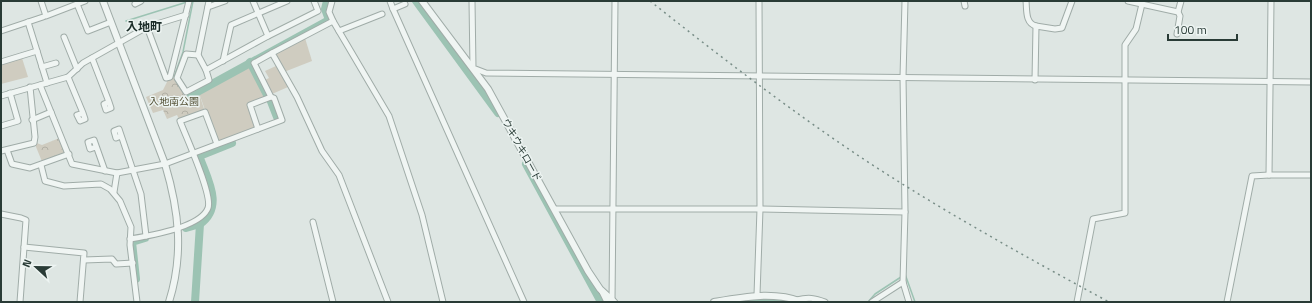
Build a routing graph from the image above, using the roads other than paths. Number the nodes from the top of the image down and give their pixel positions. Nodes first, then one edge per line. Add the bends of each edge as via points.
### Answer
1 (41, 1) edge
2 (85, 1) edge
3 (103, 1) edge
4 (141, 1) edge
5 (190, 1) edge
6 (209, 1) edge
7 (225, 1) edge
8 (253, 1) edge
9 (287, 1) edge
10 (314, 1) edge
11 (332, 1) edge
12 (390, 1) edge
13 (422, 1) edge
14 (472, 1) edge
15 (616, 1) edge
16 (759, 1) edge
17 (905, 1) edge
18 (1026, 1) edge
19 (1072, 1) edge
20 (1128, 1) edge
21 (1181, 1) edge
22 (1271, 1) edge
23 (77, 4) junction
24 (135, 4) dead end
25 (405, 4) dead end
26 (1142, 4) junction
27 (208, 8) junction
28 (393, 9) junction
29 (1178, 12) junction
30 (258, 14) junction
31 (382, 14) dead end
32 (186, 15) junction
33 (43, 18) dead end
34 (333, 21) junction
35 (28, 22) junction
36 (111, 22) junction
37 (1036, 26) junction
38 (147, 27) junction
39 (1, 31) edge
40 (339, 31) junction
41 (1177, 34) dead end
42 (268, 36) junction
43 (64, 37) dead end
44 (67, 43) junction
45 (120, 44) junction
46 (61, 46) dead end
47 (37, 51) junction
48 (272, 53) junction
49 (198, 55) junction
50 (92, 58) junction
51 (223, 61) junction
52 (1, 62) edge
53 (56, 63) dead end
54 (42, 67) junction
55 (473, 68) junction
56 (77, 69) junction
57 (206, 70) junction
58 (615, 75) junction
59 (68, 77) junction
60 (759, 77) junction
61 (904, 77) junction
62 (1035, 80) junction
63 (1125, 80) junction
64 (1271, 82) junction
65 (1311, 82) edge
66 (47, 83) junction
67 (40, 85) junction
68 (30, 87) junction
69 (10, 93) junction
70 (1, 96) edge
71 (270, 96) junction
72 (109, 102) dead end
73 (52, 112) junction
74 (83, 113) dead end
75 (32, 120) junction
76 (1, 126) edge
77 (258, 129) junction
78 (121, 136) dead end
79 (217, 144) junction
80 (96, 147) dead end
81 (8, 150) junction
82 (1, 151) edge
83 (193, 153) junction
84 (69, 154) junction
85 (165, 164) junction
86 (41, 165) junction
87 (133, 170) junction
88 (105, 171) junction
89 (117, 173) junction
90 (1269, 175) junction
91 (1311, 175) edge
92 (114, 192) junction
93 (555, 209) junction
94 (615, 209) junction
95 (760, 209) junction
96 (905, 212) junction
97 (1, 214) edge
98 (313, 222) dead end
99 (179, 227) junction
100 (146, 236) junction
101 (130, 239) junction
102 (24, 247) junction
103 (84, 260) junction
104 (133, 263) junction
105 (903, 282) junction
106 (757, 296) junction
107 (788, 300) edge
108 (799, 301) edge
109 (20, 302) edge
110 (80, 302) edge
111 (137, 302) edge
112 (169, 302) edge
113 (333, 302) edge
114 (388, 302) edge
115 (443, 302) edge
116 (524, 302) edge
117 (611, 302) edge
118 (714, 302) edge
119 (825, 302) edge
120 (872, 302) edge
121 (909, 302) edge
122 (1076, 302) edge
123 (1227, 302) edge

1 - 23 street via 46,16
2 - 23 street
3 - 36 street
4 - 24 street
5 - 32 street
6 - 27 street
7 - 27 street
8 - 30 street
9 - 30 street
10 - 42 street via 318,11
11 - 34 street via 329,12
12 - 28 street
13 - 55 street, ウキウキロード
14 - 55 street
15 - 58 street
16 - 60 street
17 - 61 street
18 - 37 street via 1028,19
19 - 37 street via 1062,28
20 - 26 street
21 - 29 street
22 - 64 street
23 - 36 street via 88,31
25 - 28 street
26 - 29 street
26 - 63 street via 1136,29 1125,45
27 - 49 street
28 - 116 street
29 - 41 street via 1180,16
30 - 42 street
30 - 51 street via 230,25
31 - 40 street
32 - 38 street
32 - 38 street via 170,77 166,78
33 - 35 street
34 - 40 street
34 - 48 street
35 - 39 street
35 - 47 street
36 - 45 street
37 - 62 street
38 - 45 street
40 - 115 street via 389,116 422,215
42 - 51 street
43 - 44 street
44 - 46 street
44 - 56 street
45 - 50 street
45 - 85 street
47 - 52 street
47 - 54 street
48 - 71 street via 254,63
48 - 114 street via 322,152 339,175
49 - 57 street
49 - 57 street via 186,54 177,78 186,92 209,80
50 - 56 street
50 - 72 street
51 - 57 street
53 - 54 street
54 - 66 street
55 - 58 street via 486,73
55 - 93 street, ウキウキロード via 488,89
56 - 59 street
58 - 60 street
58 - 94 street
59 - 66 street
59 - 74 street
60 - 61 street
60 - 95 street
61 - 62 street
61 - 96 street
62 - 63 street
63 - 64 street
63 - 122 street via 1125,213 1093,219
64 - 65 street
64 - 90 street
66 - 67 street
67 - 68 street
67 - 73 street
68 - 69 street
68 - 75 street
69 - 70 street
69 - 76 street via 18,121
71 - 77 street via 250,105
71 - 77 street via 274,98 282,120
73 - 75 street
73 - 84 street
75 - 81 street via 34,142
77 - 79 street
78 - 87 street
79 - 83 street
79 - 83 street via 205,112 180,121
80 - 88 street
81 - 82 street
81 - 86 street via 12,164 30,168
83 - 85 street
83 - 99 street via 206,191 208,208 200,218
84 - 86 street
84 - 88 street via 72,164
85 - 87 street
85 - 99 street
86 - 92 street via 45,181 49,183 64,186 101,184
87 - 89 street
87 - 100 street via 141,194
88 - 89 street
89 - 92 street
90 - 91 street
90 - 123 street via 1252,176
92 - 101 street via 131,227
93 - 94 street
93 - 117 street, ウキウキロード via 588,271
94 - 95 street
94 - 117 street
95 - 96 street
95 - 106 street
96 - 105 street
97 - 102 street via 26,220
98 - 113 street
99 - 100 street
99 - 112 street via 176,272
100 - 101 street
101 - 104 street
102 - 103 street via 79,251 84,253
102 - 109 street
103 - 104 street via 112,259 116,264
103 - 110 street
104 - 111 street
105 - 120 street
105 - 121 street
106 - 107 street
106 - 118 street
107 - 108 street
108 - 119 street via 814,298

